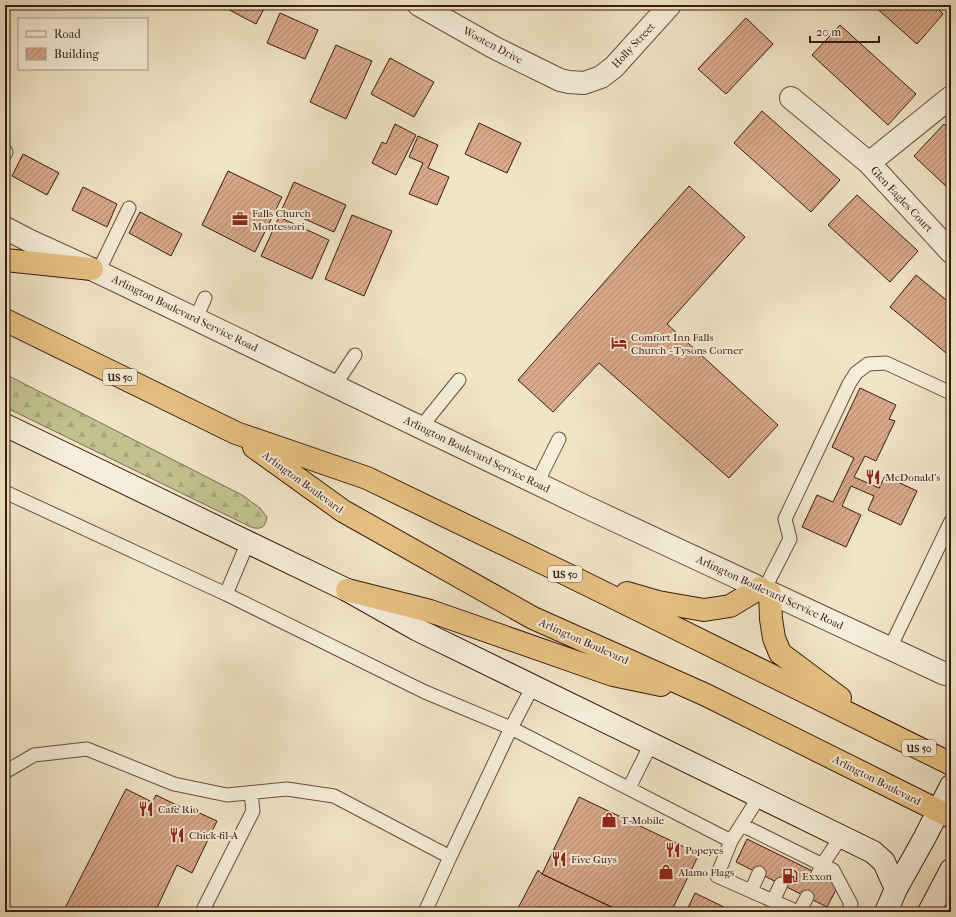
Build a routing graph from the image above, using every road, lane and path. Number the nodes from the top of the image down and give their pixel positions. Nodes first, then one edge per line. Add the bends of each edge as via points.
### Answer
1 (419, 5) edge
2 (670, 5) edge
3 (569, 82) joint
4 (951, 97) edge
5 (791, 98) dead end
6 (869, 163) junction
7 (129, 208) dead end
8 (5, 228) edge
9 (951, 252) edge
10 (5, 260) edge
11 (95, 270) junction
12 (205, 298) dead end
13 (196, 318) junction
14 (5, 320) edge
15 (355, 355) dead end
16 (459, 380) dead end
17 (334, 385) junction
18 (951, 393) edge
19 (5, 426) edge
20 (421, 427) junction
21 (236, 433) junction
22 (560, 439) dead end
23 (537, 483) junction
24 (5, 492) edge
25 (951, 521) edge
26 (248, 542) junction
27 (568, 575) junction
28 (347, 590) junction
29 (765, 590) junction
30 (226, 594) junction
31 (890, 648) junction
32 (951, 675) edge
33 (533, 686) junction
34 (706, 695) junction
35 (511, 728) junction
36 (886, 732) junction
37 (651, 744) junction
38 (951, 764) edge
39 (5, 772) edge
40 (951, 786) edge
41 (629, 788) junction
42 (251, 793) junction
43 (759, 797) junction
44 (945, 814) edge
45 (742, 825) junction
46 (841, 837) junction
47 (732, 841) junction
48 (450, 856) junction
49 (820, 869) junction
50 (951, 870) edge
51 (759, 873) dead end
52 (781, 884) dead end
53 (896, 889) junction
54 (751, 891) junction
55 (807, 897) dead end
56 (773, 901) junction
57 (937, 909) edge
58 (202, 912) edge
59 (425, 912) edge
60 (799, 912) edge
61 (848, 912) edge
62 (886, 912) edge

1 - 3 street, Wooten Drive via 495,48
2 - 3 street, Holly Street via 614,67 601,77 584,82
4 - 6 street, Glen Eagles Court
5 - 6 street, Glen Eagles Court
6 - 9 street, Glen Eagles Court
7 - 11 lane
8 - 11 street, Arlington Boulevard Service Road
10 - 11 highway
11 - 13 street, Arlington Boulevard Service Road
12 - 13 lane
13 - 17 street, Arlington Boulevard Service Road
14 - 21 highway, Arlington Boulevard / US 50
15 - 17 lane
16 - 20 lane
17 - 20 street, Arlington Boulevard Service Road
18 - 29 lane via 886,364 868,364 856,373 848,384 785,519 790,538
19 - 26 street
20 - 23 street, Arlington Boulevard Service Road
21 - 27 highway, Arlington Boulevard / US 50 via 367,478
21 - 34 highway, Arlington Boulevard / US 50 via 343,512 533,618
22 - 23 lane
23 - 29 street, Arlington Boulevard Service Road
24 - 30 lane
25 - 31 lane
26 - 28 street
26 - 30 lane
27 - 29 highway via 658,602 704,610 730,606
27 - 36 highway, Arlington Boulevard / US 50
28 - 33 street via 416,629
28 - 34 highway via 430,611 613,675
29 - 31 street, Arlington Boulevard Service Road
29 - 36 highway via 774,638 780,653
30 - 35 lane via 424,692
31 - 32 street, Arlington Boulevard Service Road
33 - 35 lane
33 - 37 street
34 - 44 highway, Arlington Boulevard / US 50
35 - 41 lane
35 - 48 lane
36 - 38 highway, Arlington Boulevard / US 50
37 - 41 lane
37 - 43 street
39 - 42 lane via 34,755 87,749 174,784 227,795
40 - 44 street
41 - 47 lane
42 - 48 lane via 287,789 334,796
42 - 58 lane via 253,811
43 - 45 lane
43 - 46 street
44 - 53 street
45 - 47 lane
45 - 49 lane via 772,846
46 - 49 lane
46 - 53 street via 873,852 884,862
47 - 54 lane via 717,876
48 - 59 lane
49 - 61 lane via 833,870 851,904
50 - 57 street
51 - 54 lane
52 - 56 lane
53 - 62 street
54 - 56 lane
55 - 60 lane
56 - 60 lane

